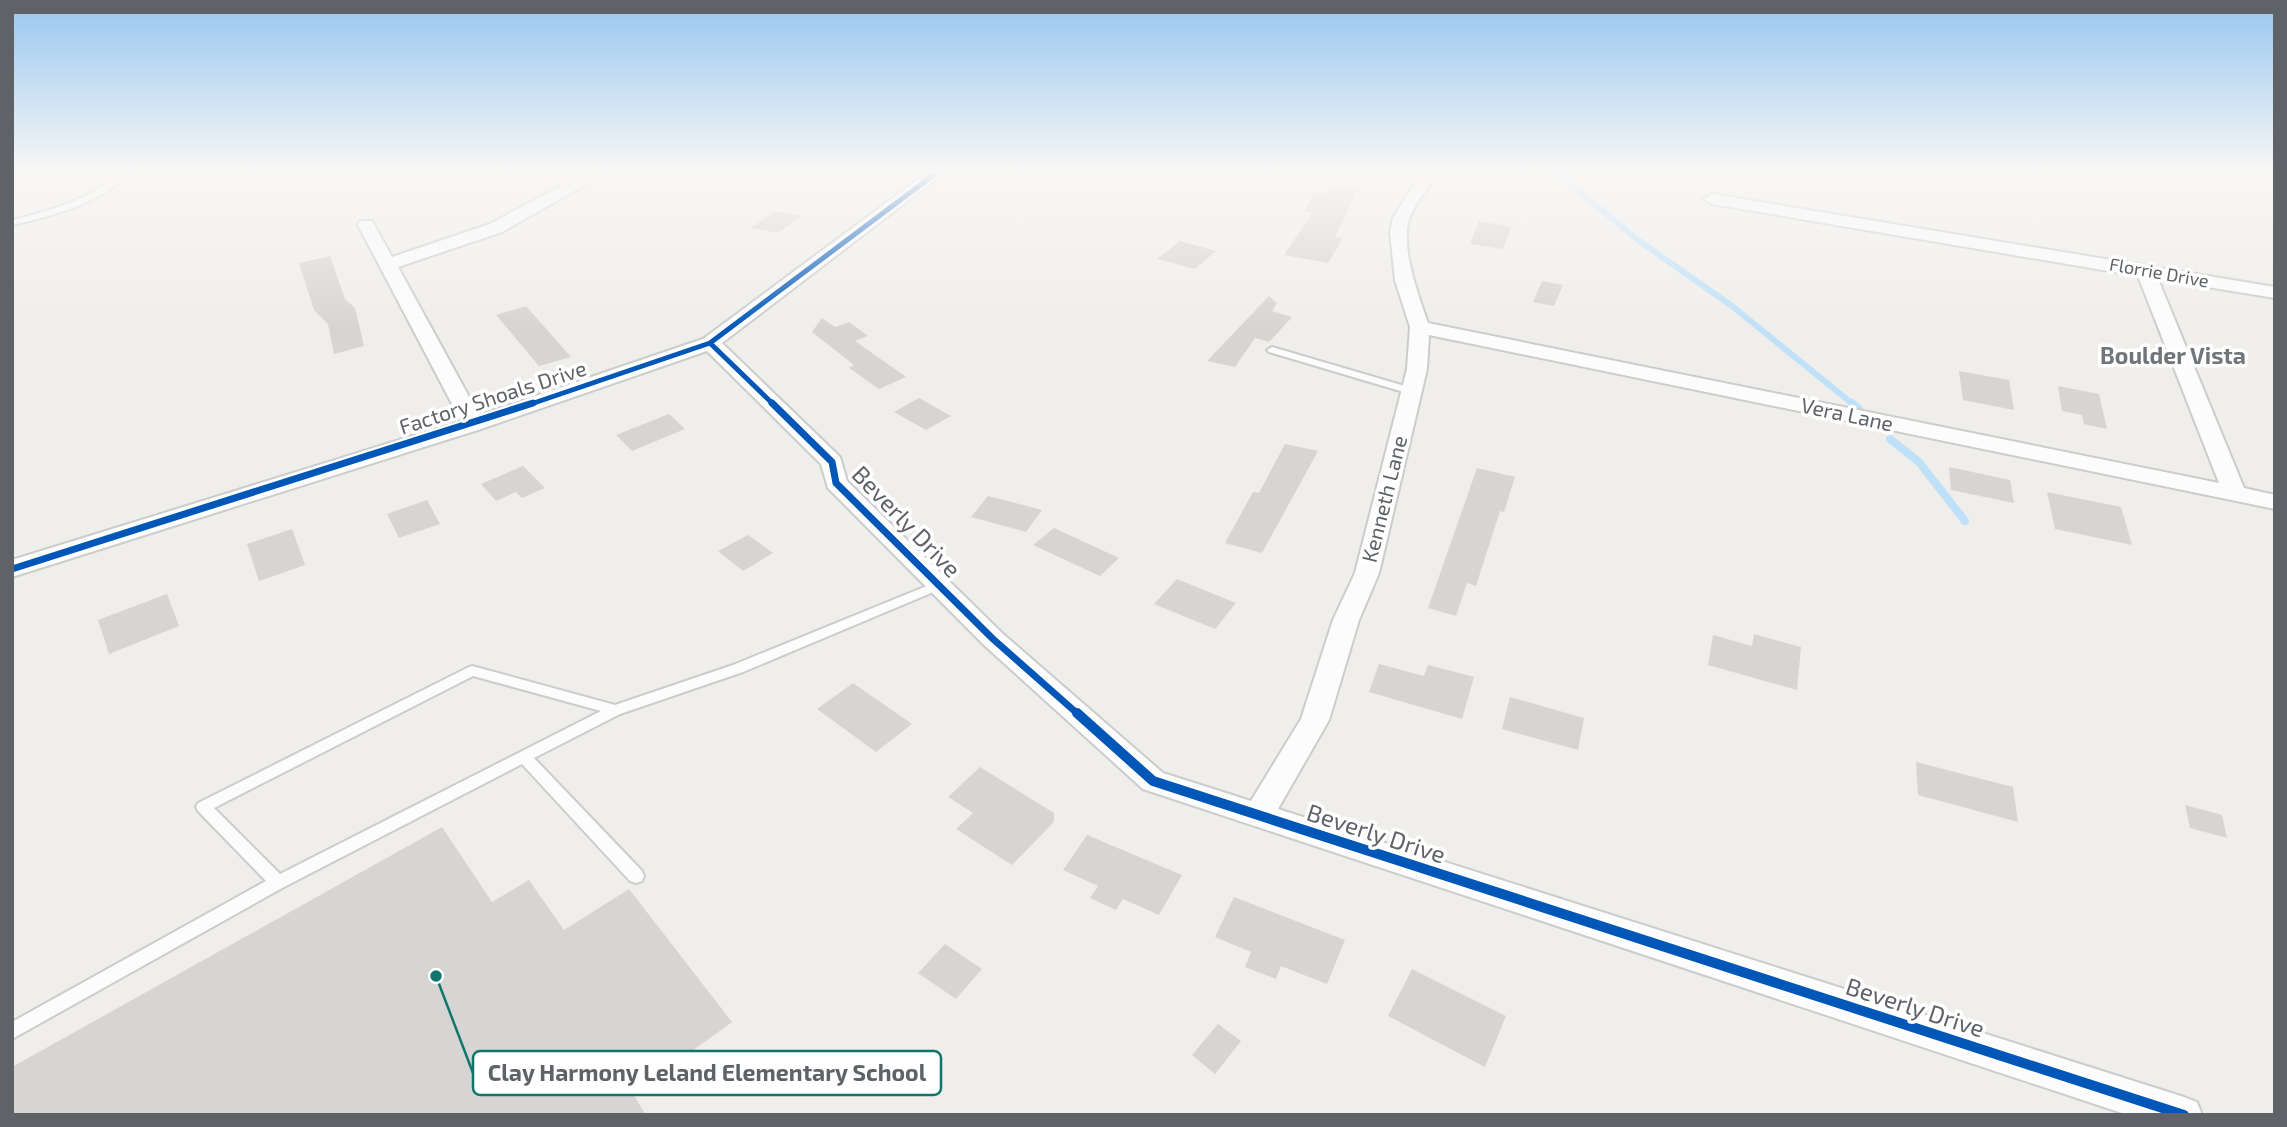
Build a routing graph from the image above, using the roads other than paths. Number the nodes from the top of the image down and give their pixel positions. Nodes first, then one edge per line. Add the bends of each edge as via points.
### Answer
1 (504, 224) edge
2 (869, 224) edge
3 (1400, 224) edge
4 (1862, 224) edge
5 (366, 225) dead end
6 (386, 265) junction
7 (2145, 270) junction
8 (2275, 293) edge
9 (1420, 327) junction
10 (710, 343) junction
11 (1272, 351) dead end
12 (1412, 391) junction
13 (473, 424) junction
14 (2234, 493) junction
15 (2275, 502) edge
16 (12, 569) edge
17 (939, 585) junction
18 (615, 710) junction
19 (523, 756) junction
20 (1258, 816) junction
21 (636, 876) dead end
22 (278, 882) junction
23 (12, 1031) edge
24 (2184, 1115) edge

1 - 6 street
2 - 10 street, Factory Shoals Drive
3 - 9 street, Kenneth Lane via 1404,280
4 - 7 street, Florrie Drive
5 - 6 street
6 - 13 street
7 - 8 street, Florrie Drive
7 - 14 street
9 - 12 street, Kenneth Lane
9 - 14 street, Vera Lane
10 - 13 street, Factory Shoals Drive
10 - 17 street, Beverly Drive via 832,462 836,483
11 - 12 lane
12 - 20 street, Kenneth Lane via 1367,573 1346,620 1315,720
13 - 16 street, Factory Shoals Drive
14 - 15 street, Vera Lane
17 - 18 lane via 756,662
17 - 20 street, Beverly Drive via 992,639 1153,781
18 - 19 lane
18 - 22 lane via 471,671 203,807
19 - 21 lane
19 - 22 lane
20 - 24 street, Beverly Drive
22 - 23 lane

